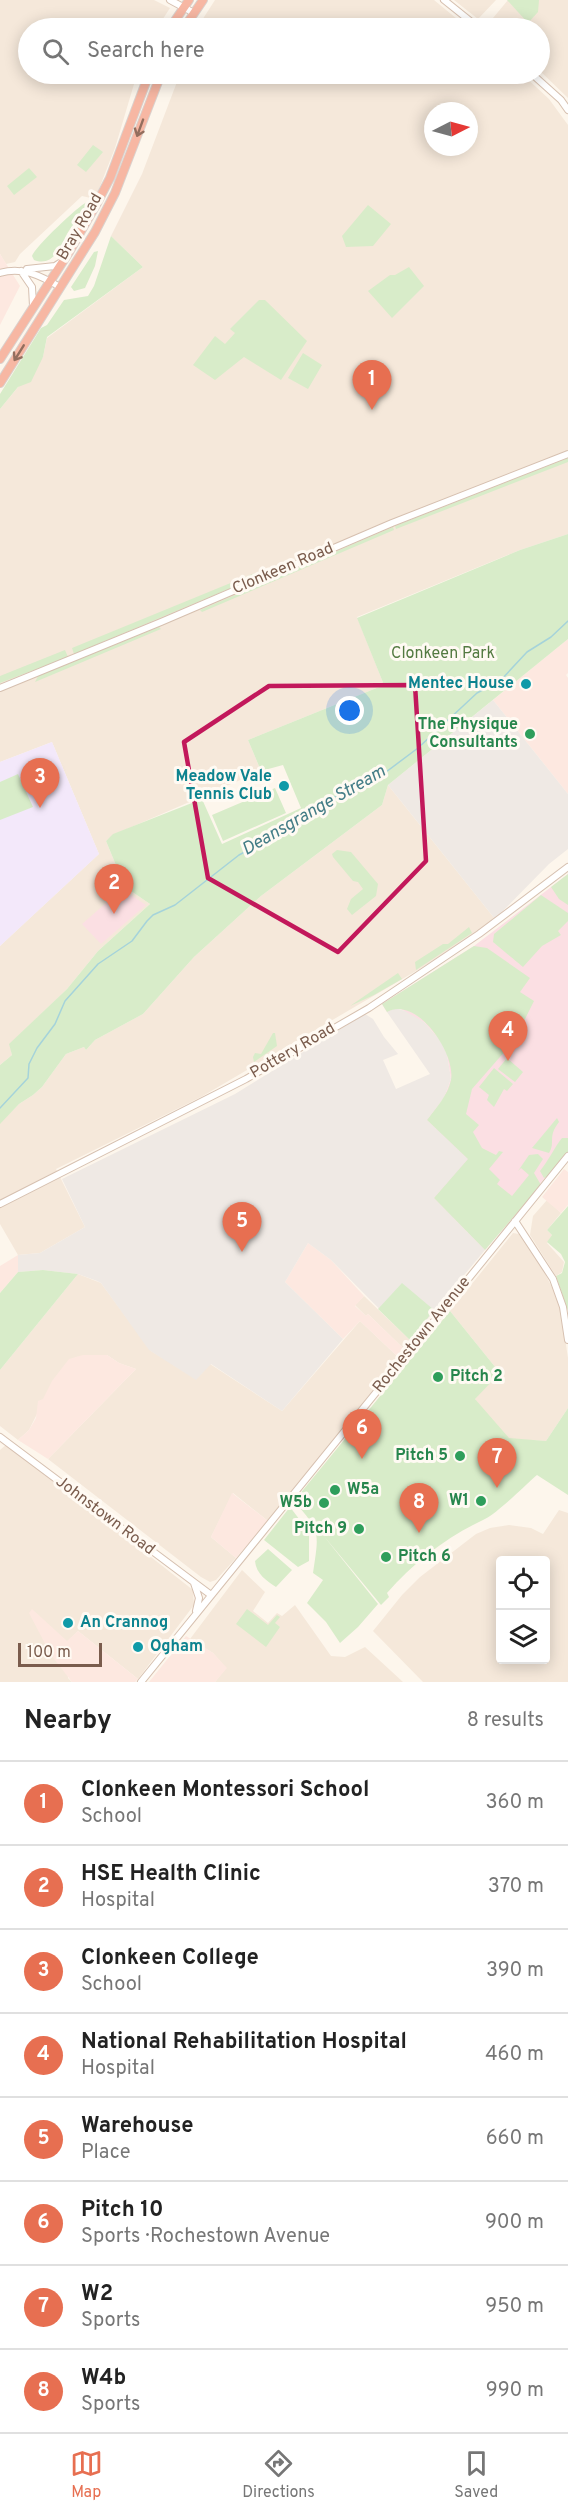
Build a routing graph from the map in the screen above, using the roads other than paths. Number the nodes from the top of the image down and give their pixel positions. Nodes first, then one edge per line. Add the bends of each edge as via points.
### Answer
1 (170, 0) edge
2 (203, 0) edge
3 (444, 0) edge
4 (186, 3) edge
5 (194, 13) junction
6 (176, 18) edge
7 (191, 18) edge
8 (466, 18) edge
9 (145, 84) edge
10 (157, 84) edge
11 (544, 84) edge
12 (568, 110) edge
13 (63, 261) junction
14 (20, 270) junction
15 (0, 273) edge
16 (49, 280) junction
17 (60, 287) junction
18 (33, 306) junction
19 (0, 359) edge
20 (0, 383) edge
21 (568, 454) edge
22 (0, 688) edge
23 (568, 867) edge
24 (568, 1156) edge
25 (0, 1204) edge
26 (515, 1221) junction
27 (568, 1340) edge
28 (0, 1437) edge
29 (194, 1583) junction
30 (211, 1595) junction
31 (195, 1614) junction
32 (141, 1682) edge

1 - 4 main road
2 - 5 highway
3 - 8 main road
4 - 5 main road
4 - 6 highway
5 - 7 highway
9 - 13 highway, Bray Road via 110,178
10 -> 17 highway, Bray Road via 115,193
11 - 12 main road
13 - 14 main road via 55,266
13 - 16 highway, Bray Road
14 - 15 main road
14 - 16 main road
14 - 18 main road via 32,288
16 - 17 main road
16 - 18 highway, Bray Road
17 -> 20 highway, Bray Road
18 - 19 highway, Bray Road
21 - 22 main road, Clonkeen Road via 375,530
23 - 25 main road, Pottery Road via 479,934 369,1008 246,1079
24 - 26 main road, Rochestown Avenue
26 - 27 main road via 553,1279 563,1307
26 - 30 main road, Rochestown Avenue
28 - 29 main road, Johnstown Road
29 - 30 main road, Johnstown Road
29 - 31 main road via 199,1598
30 - 31 main road, Rochestown Avenue
31 - 32 main road, Rochestown Avenue

